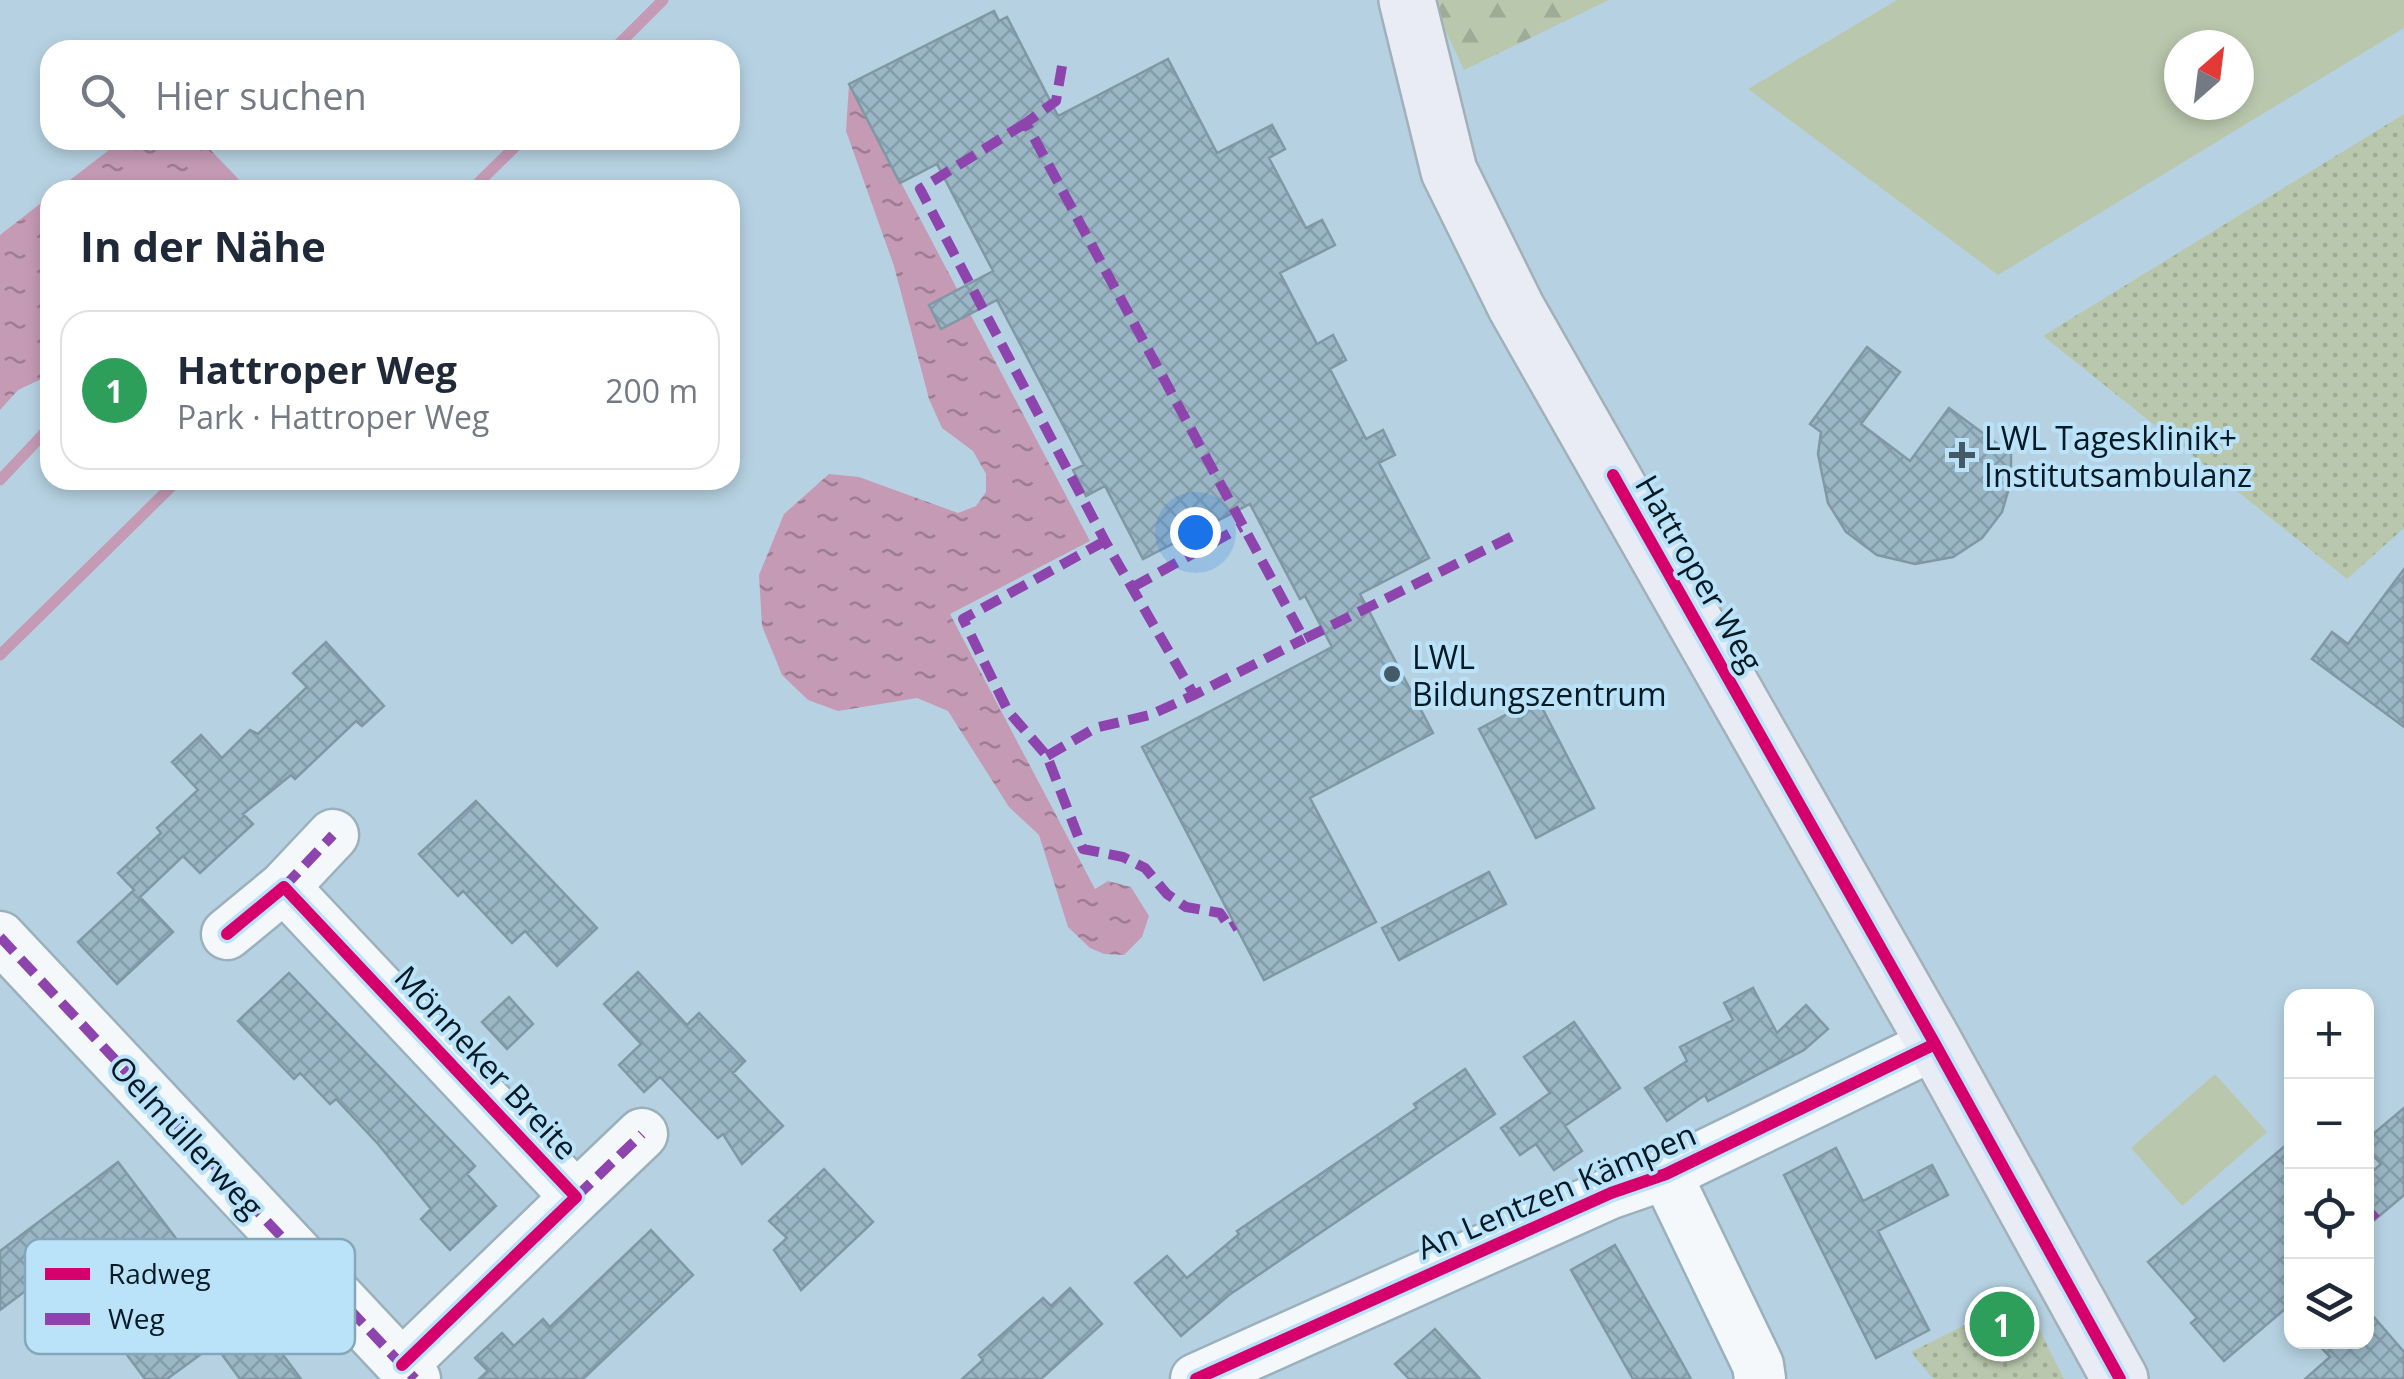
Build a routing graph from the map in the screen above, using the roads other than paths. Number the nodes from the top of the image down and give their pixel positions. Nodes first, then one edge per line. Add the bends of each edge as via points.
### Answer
1 (1407, 0) edge
2 (333, 835) dead end
3 (284, 886) junction
4 (227, 934) dead end
5 (0, 937) edge
6 (1935, 1044) junction
7 (642, 1134) dead end
8 (1666, 1174) junction
9 (576, 1197) junction
10 (283, 1239) edge
11 (355, 1315) edge
12 (408, 1372) edge
13 (1196, 1379) edge
14 (1760, 1379) edge
15 (2120, 1379) edge

1 - 6 main road, Hattroper Weg via 1449,172 1480,239
2 - 3 street
3 - 4 street
3 - 9 street, Mönneker Breite
5 - 10 street, Oelmüllerweg
6 - 8 street, An Lentzen Kämpen
6 - 15 main road, Hattroper Weg
7 - 9 street, Mönneker Breite
8 - 13 street, An Lentzen Kämpen
8 - 14 street, An Lentzen Kämpen
9 - 12 street, Mönneker Breite
11 - 12 street, Oelmüllerweg

